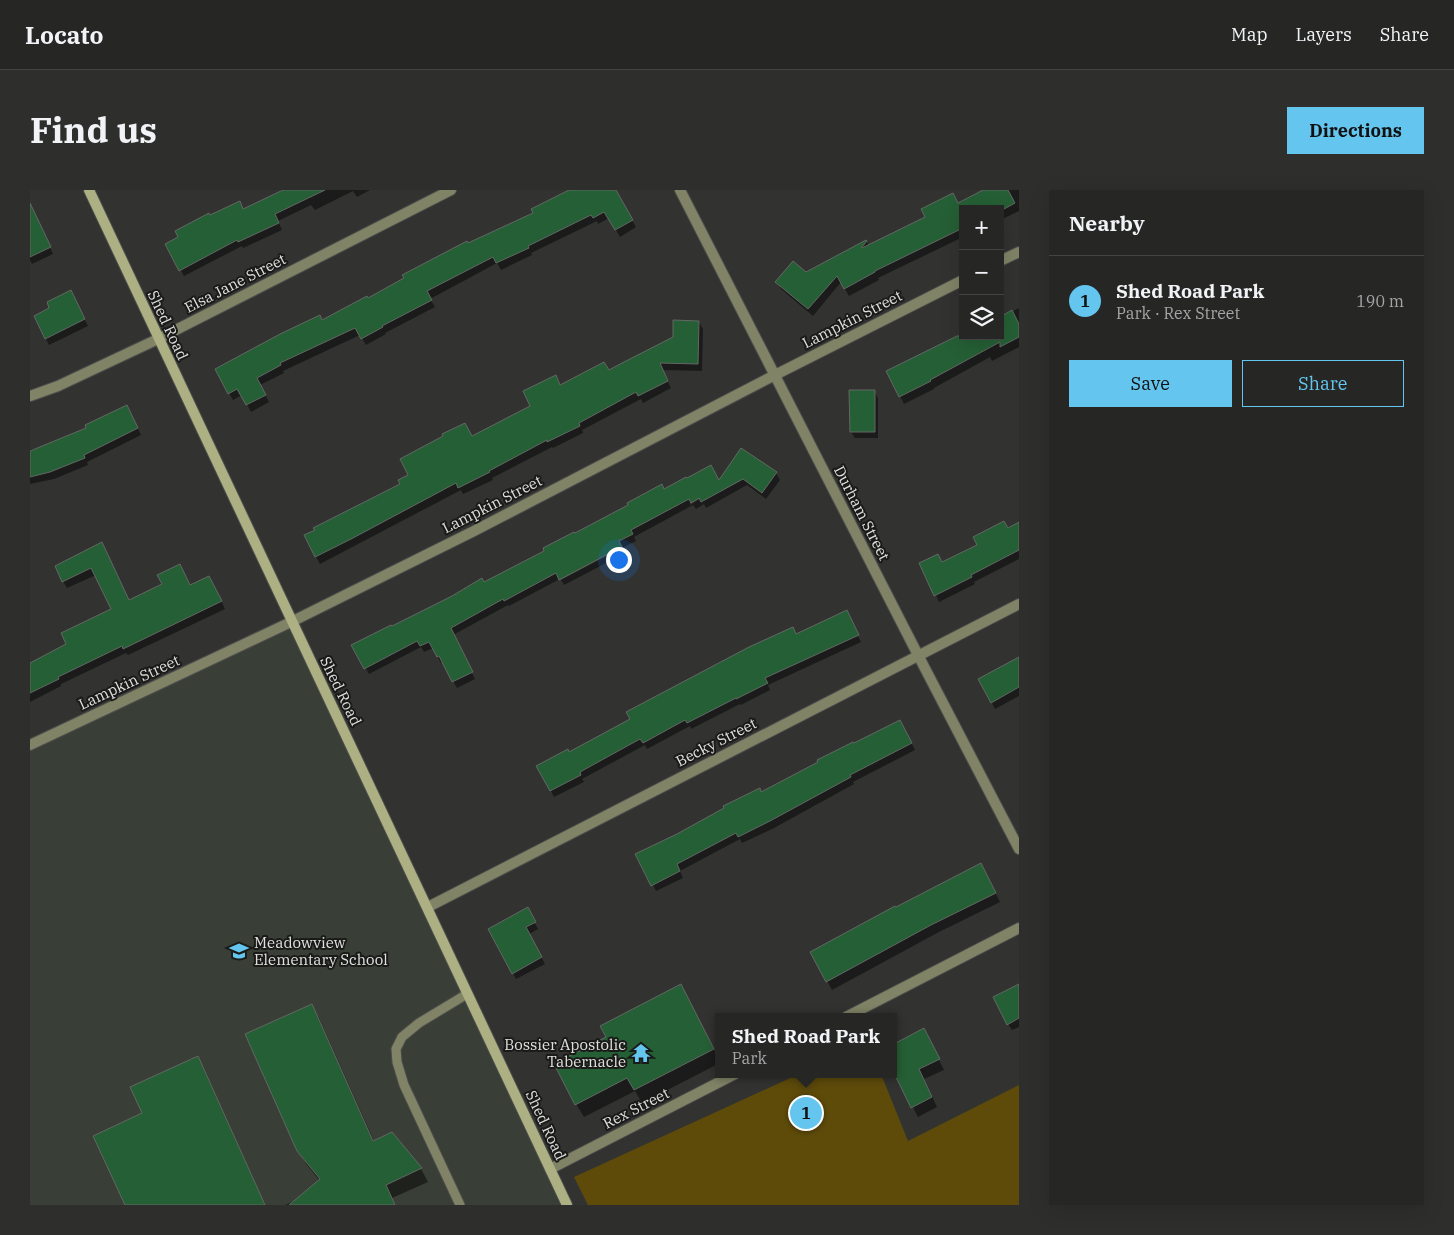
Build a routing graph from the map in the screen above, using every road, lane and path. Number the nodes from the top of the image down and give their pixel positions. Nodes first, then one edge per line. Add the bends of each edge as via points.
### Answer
1 (88, 190) edge
2 (451, 190) edge
3 (680, 190) edge
4 (1019, 252) edge
5 (1004, 259) edge
6 (959, 282) edge
7 (158, 339) junction
8 (775, 375) junction
9 (30, 396) edge
10 (1019, 604) edge
11 (291, 622) junction
12 (918, 655) junction
13 (30, 745) edge
14 (1019, 849) edge
15 (428, 907) junction
16 (1019, 928) edge
17 (467, 994) junction
18 (854, 1013) edge
19 (727, 1078) edge
20 (550, 1169) junction
21 (460, 1205) edge
22 (567, 1205) edge

1 - 7 street, Shed Road
2 - 7 street, Elsa Jane Street
3 - 8 street, Durham Street
4 - 5 street
6 - 8 street, Lampkin Street
7 - 9 street, Elsa Jane Street
7 - 11 street, Shed Road
8 - 11 street, Lampkin Street
8 - 12 street, Durham Street
10 - 12 street, Becky Street
11 - 13 street, Lampkin Street
11 - 15 street, Shed Road
12 - 14 street, Durham Street
12 - 15 street, Becky Street
15 - 17 street, Shed Road
16 - 18 street
17 - 20 street, Shed Road
17 - 21 lane via 419,1023 402,1037 396,1049 404,1085
19 - 20 street, Rex Street
20 - 22 street, Shed Road

